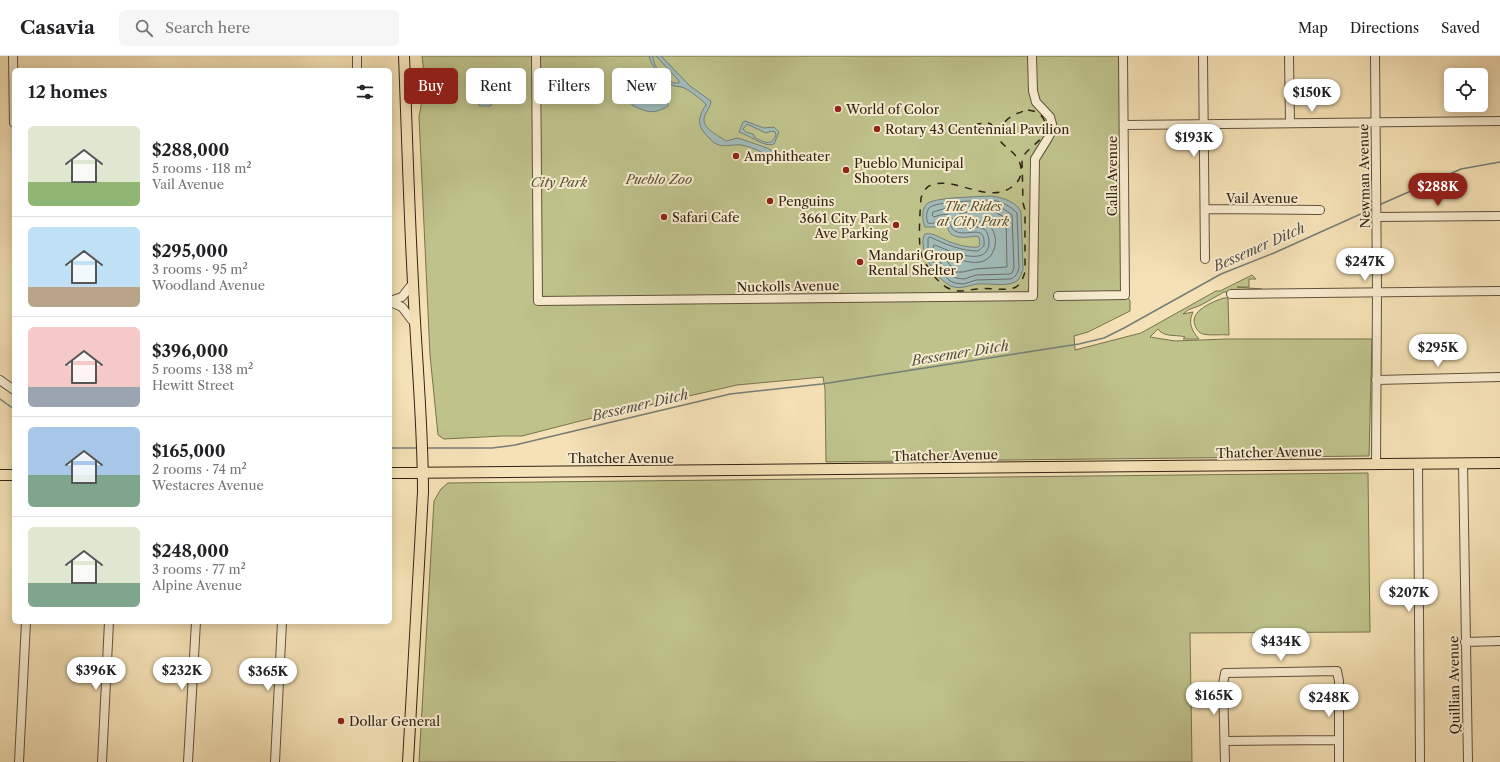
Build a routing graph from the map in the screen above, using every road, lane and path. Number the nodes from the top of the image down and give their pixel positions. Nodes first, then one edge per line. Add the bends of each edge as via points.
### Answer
1 (13, 56) edge
2 (357, 56) edge
3 (404, 56) edge
4 (536, 56) edge
5 (1032, 56) edge
6 (1123, 56) edge
7 (1203, 56) edge
8 (1289, 56) edge
9 (1374, 56) edge
10 (13, 68) edge
11 (357, 68) edge
12 (1500, 121) edge
13 (1375, 122) junction
14 (1290, 123) junction
15 (1124, 124) junction
16 (1203, 124) junction
17 (1205, 209) junction
18 (1320, 210) dead end
19 (1500, 216) edge
20 (1376, 217) junction
21 (1205, 259) dead end
22 (412, 283) junction
23 (1500, 291) edge
24 (1377, 292) junction
25 (1231, 294) dead end
26 (1058, 296) dead end
27 (392, 301) edge
28 (392, 303) edge
29 (415, 324) junction
30 (1500, 377) edge
31 (0, 380) edge
32 (1376, 380) junction
33 (12, 389) edge
34 (1500, 462) edge
35 (1418, 463) junction
36 (1462, 463) junction
37 (1376, 464) junction
38 (423, 473) junction
39 (392, 474) edge
40 (0, 475) edge
41 (12, 475) edge
42 (26, 624) edge
43 (109, 624) edge
44 (196, 624) edge
45 (282, 624) edge
46 (1500, 641) edge
47 (1465, 642) junction
48 (1339, 740) junction
49 (1225, 741) junction
50 (19, 762) edge
51 (102, 762) edge
52 (188, 762) edge
53 (275, 762) edge
54 (408, 762) edge
55 (1225, 762) edge
56 (1339, 762) edge
57 (1420, 762) edge
58 (1468, 762) edge

1 - 10 street
2 - 11 street
3 - 22 main road
4 - 5 street, Nuckolls Avenue via 538,301 1033,296 1034,159 1048,138 1052,124 1050,117 1036,102 1033,92
6 - 15 street, Calla Avenue
7 - 16 street
8 - 14 street
9 - 13 street, Newman Avenue
12 - 13 street
13 - 14 street
13 - 20 street, Newman Avenue
14 - 16 street
15 - 16 street
15 - 26 street, Calla Avenue via 1125,295
16 - 17 street
17 - 18 street, Vail Avenue
17 - 21 street
19 - 20 street
20 - 24 street, Newman Avenue
22 - 27 street via 402,297
22 - 29 main road
23 - 24 street
24 - 25 street
24 - 32 street, Newman Avenue
28 - 29 street via 402,307
29 - 38 main road
30 - 32 street
31 - 33 street
32 - 37 street, Newman Avenue
34 - 36 main road, Thatcher Avenue
35 - 36 main road, Thatcher Avenue
35 - 37 main road, Thatcher Avenue
35 - 57 street
36 - 47 street, Quillian Avenue
37 - 38 main road, Thatcher Avenue
38 - 39 main road, Thatcher Avenue
38 - 54 main road
40 - 41 main road
42 - 50 street
43 - 51 street
44 - 52 street
45 - 53 street
46 - 47 street
47 - 58 street, Quillian Avenue
48 - 49 street
48 - 49 street via 1340,681 1337,671 1225,673 1222,684
48 - 56 street
49 - 55 street

